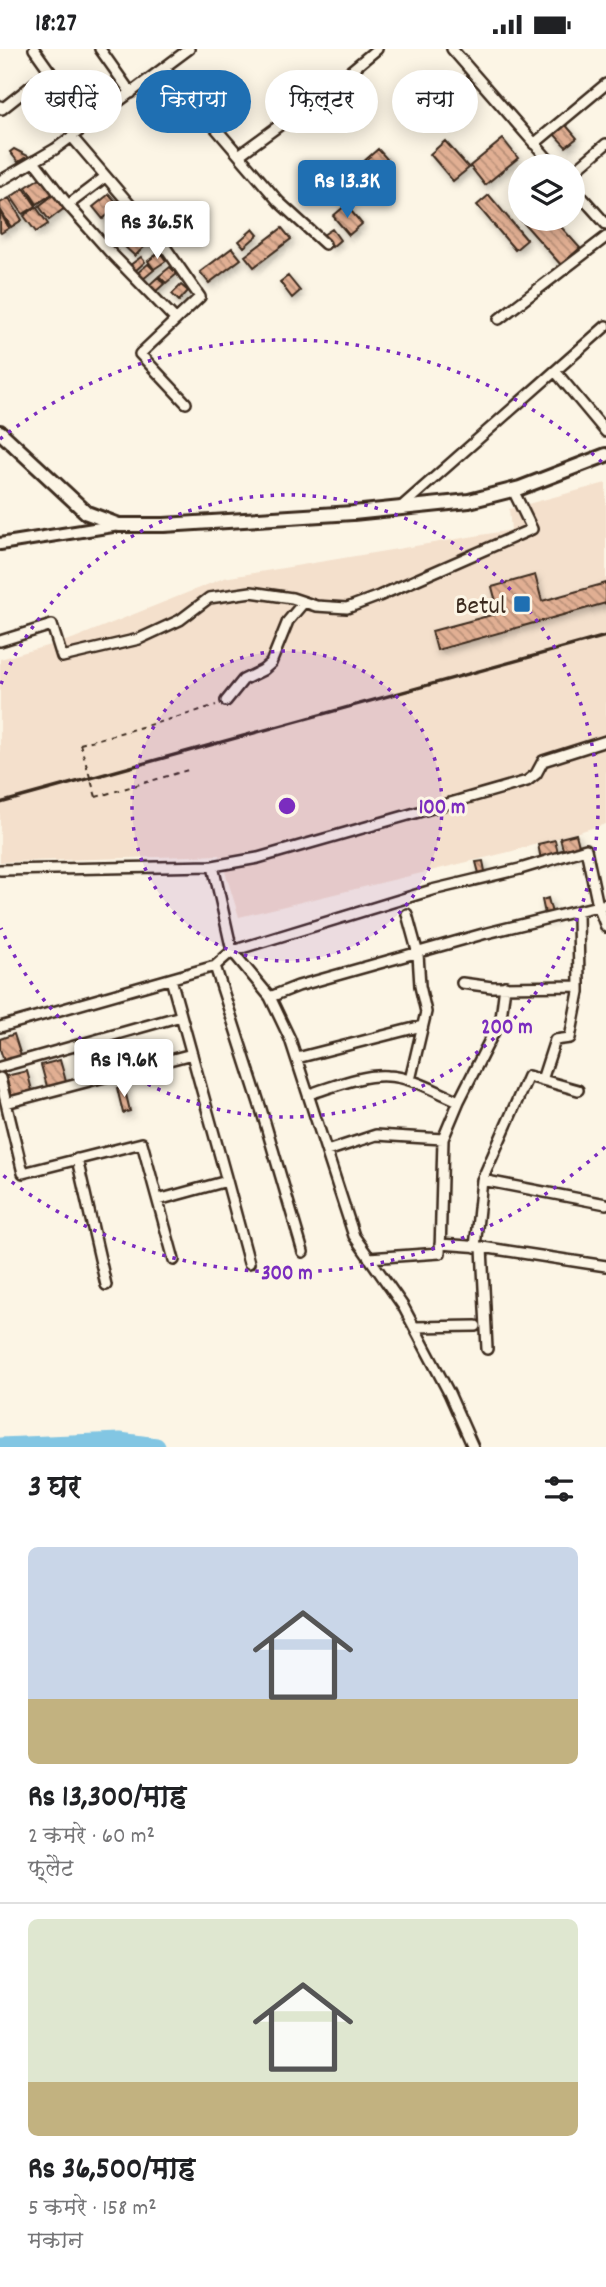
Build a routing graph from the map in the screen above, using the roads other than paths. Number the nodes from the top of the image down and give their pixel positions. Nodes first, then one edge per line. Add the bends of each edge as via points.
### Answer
1 (34, 49) edge
2 (100, 49) edge
3 (189, 49) edge
4 (377, 49) edge
5 (452, 49) edge
6 (164, 68) junction
7 (49, 70) edge
8 (604, 89) edge
9 (131, 93) junction
10 (21, 94) edge
11 (122, 100) edge
12 (0, 106) edge
13 (77, 133) edge
14 (72, 137) junction
15 (606, 143) edge
16 (534, 144) junction
17 (543, 154) edge
18 (239, 155) junction
19 (34, 161) junction
20 (585, 162) edge
21 (105, 177) junction
22 (0, 181) edge
23 (585, 201) edge
24 (68, 205) junction
25 (606, 224) edge
26 (606, 237) edge
27 (325, 244) dead end
28 (176, 320) junction
29 (499, 320) dead end
30 (606, 326) edge
31 (555, 371) junction
32 (186, 403) dead end
33 (0, 432) edge
34 (606, 432) edge
35 (606, 455) edge
36 (513, 490) junction
37 (400, 508) junction
38 (119, 525) junction
39 (0, 544) edge
40 (304, 602) junction
41 (0, 641) edge
42 (226, 701) road end
43 (606, 741) edge
44 (213, 866) junction
45 (0, 870) edge
46 (602, 905) edge
47 (578, 911) junction
48 (407, 914) dead end
49 (606, 927) edge
50 (232, 951) junction
51 (418, 954) junction
52 (215, 966) junction
53 (171, 979) junction
54 (461, 983) dead end
55 (505, 986) junction
56 (579, 986) junction
57 (270, 997) junction
58 (181, 1016) junction
59 (422, 1026) junction
60 (0, 1027) edge
61 (192, 1054) junction
62 (297, 1058) junction
63 (0, 1067) edge
64 (0, 1078) edge
65 (410, 1080) junction
66 (542, 1080) junction
67 (578, 1090) dead end
68 (309, 1094) junction
69 (459, 1101) junction
70 (6, 1103) junction
71 (443, 1139) junction
72 (327, 1151) junction
73 (77, 1159) junction
74 (482, 1180) junction
75 (227, 1181) junction
76 (158, 1201) junction
77 (606, 1204) edge
78 (440, 1244) junction
79 (478, 1247) junction
80 (303, 1252) dead end
81 (369, 1258) junction
82 (174, 1260) dead end
83 (248, 1263) dead end
84 (606, 1266) edge
85 (106, 1286) dead end
86 (476, 1326) dead end
87 (414, 1327) junction
88 (487, 1349) dead end
89 (473, 1447) edge

1 - 7 street
2 - 9 street
3 - 6 street
4 - 18 street
5 - 16 street
6 - 9 street
6 - 18 street
8 - 16 street
9 - 11 street
10 - 12 street via 2,109
13 - 14 street
14 - 19 street
14 - 21 street
15 - 20 street
16 - 17 street
18 - 27 street via 279,202
19 - 22 street
19 - 24 street
21 - 24 street
21 - 28 street via 161,241 201,297
23 - 25 street
24 - 28 street
26 - 29 street
28 - 32 street via 140,354
30 - 31 street
31 - 34 street
31 - 37 street
33 - 38 main road via 87,513
35 - 36 main road
36 - 37 main road via 469,501
36 - 40 street via 532,529 346,608
37 - 38 main road
38 - 39 street
40 - 41 street via 251,592 209,597 180,620 139,639 62,657 51,625
40 - 42 street via 288,621 271,663 243,680
43 - 44 street via 543,761 527,781 258,858
44 - 45 street
44 - 50 street
46 - 47 street
46 - 49 street
46 - 50 street via 586,849
47 - 51 street
47 - 56 street
48 - 51 street
50 - 52 street
50 - 57 street
51 - 57 street
51 - 59 street via 426,1012
52 - 53 street
52 - 80 street
53 - 58 street
53 - 60 street
54 - 55 street
55 - 56 street
55 - 69 street via 501,1018
56 - 66 street via 570,1038 555,1040
57 - 62 street
58 - 61 street
58 - 63 street
59 - 62 street
59 - 65 street
61 - 70 street
61 - 75 street
62 - 68 street
64 - 70 street
65 - 68 street via 372,1077
65 - 69 street
66 - 67 street
66 - 74 street via 528,1076
68 - 72 street
69 - 71 street
70 - 73 street via 23,1173
71 - 72 street via 376,1135
71 - 78 street
72 - 81 street via 354,1236
73 - 76 street via 142,1143
73 - 85 street
74 - 77 street
74 - 79 street
75 - 76 street
75 - 83 street
76 - 82 street
78 - 79 street
78 - 81 street via 440,1253
79 - 84 street
79 - 88 street
81 - 87 street
86 - 87 street
87 - 89 street

